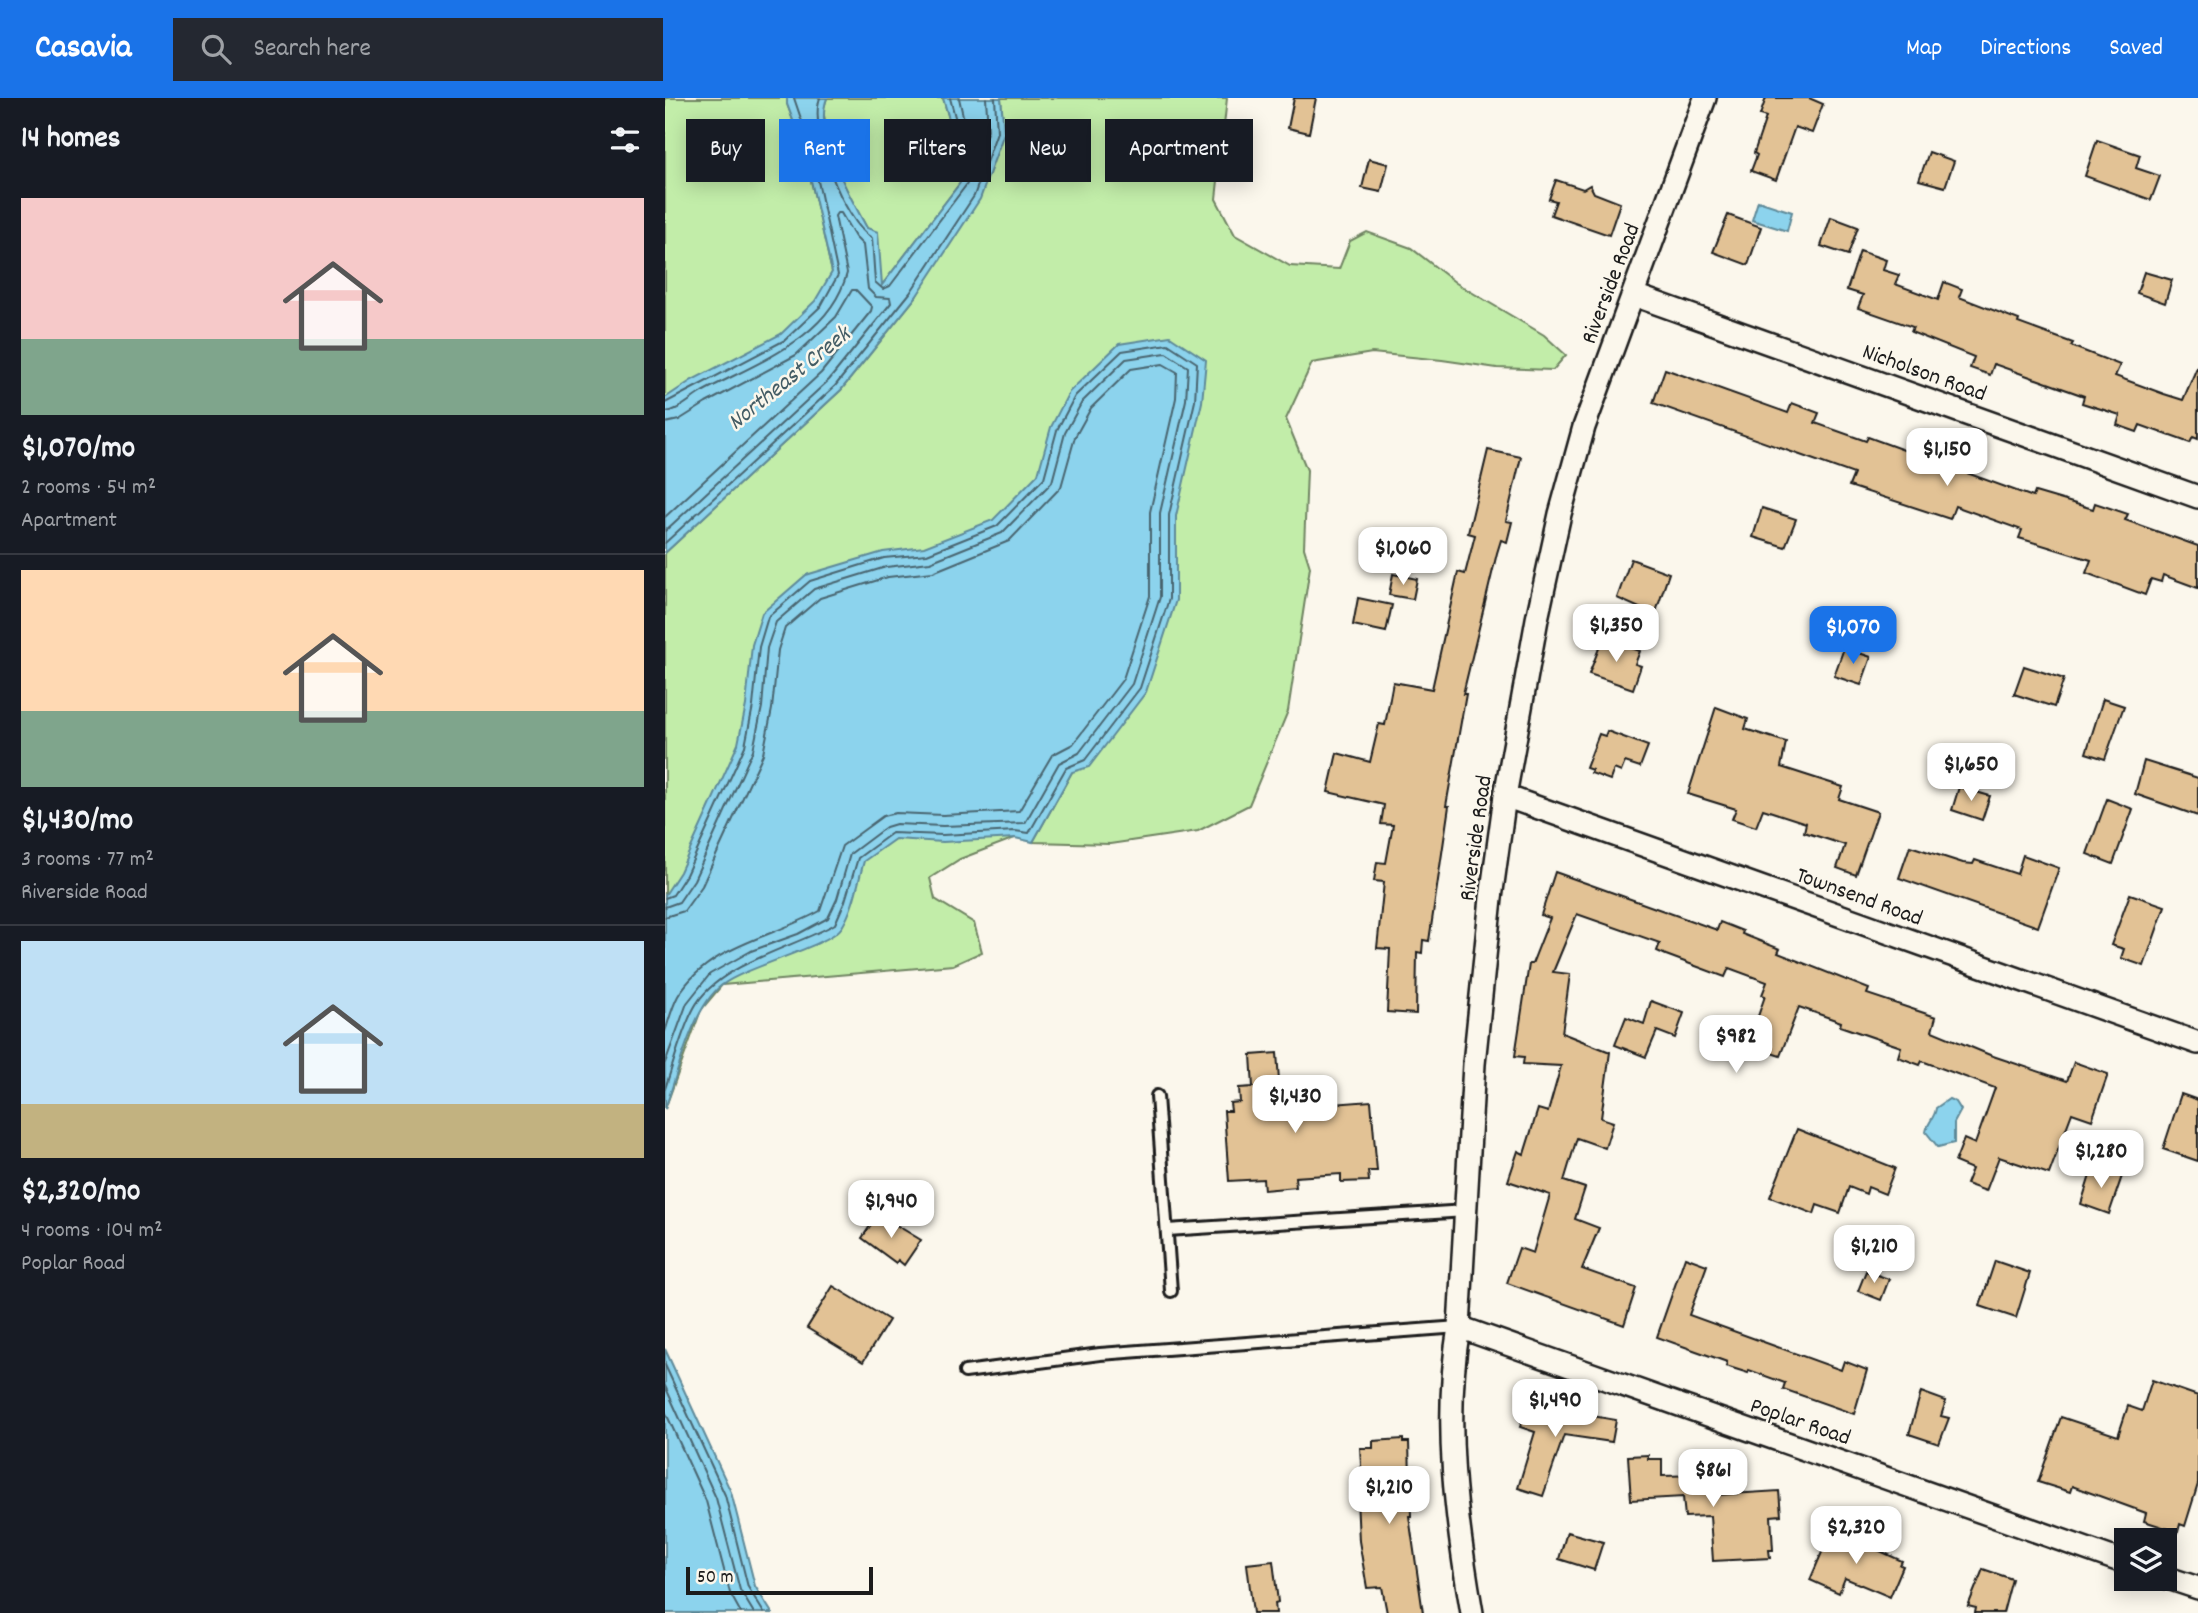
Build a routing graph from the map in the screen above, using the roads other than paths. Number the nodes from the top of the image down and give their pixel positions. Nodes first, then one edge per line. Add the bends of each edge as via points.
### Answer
1 (1706, 98) edge
2 (1635, 295) junction
3 (2198, 497) edge
4 (1505, 796) junction
5 (2198, 1043) edge
6 (1157, 1097) dead end
7 (1466, 1211) junction
8 (1167, 1230) junction
9 (1171, 1291) dead end
10 (1459, 1327) junction
11 (965, 1372) dead end
12 (2114, 1559) edge
13 (2177, 1581) edge
14 (2198, 1588) edge
15 (1472, 1613) edge

1 - 2 street, Riverside Road
2 - 3 street, Nicholson Road
2 - 4 street, Riverside Road via 1584,427 1560,514
4 - 5 street, Townsend Road
4 - 7 street, Riverside Road via 1474,1064
6 - 8 lane
7 - 8 lane
7 - 10 street, Riverside Road
8 - 9 lane
10 - 11 lane via 1100,1354
10 - 12 street, Poplar Road
10 - 15 street, Riverside Road via 1453,1363 1453,1434 1458,1516
13 - 14 street

